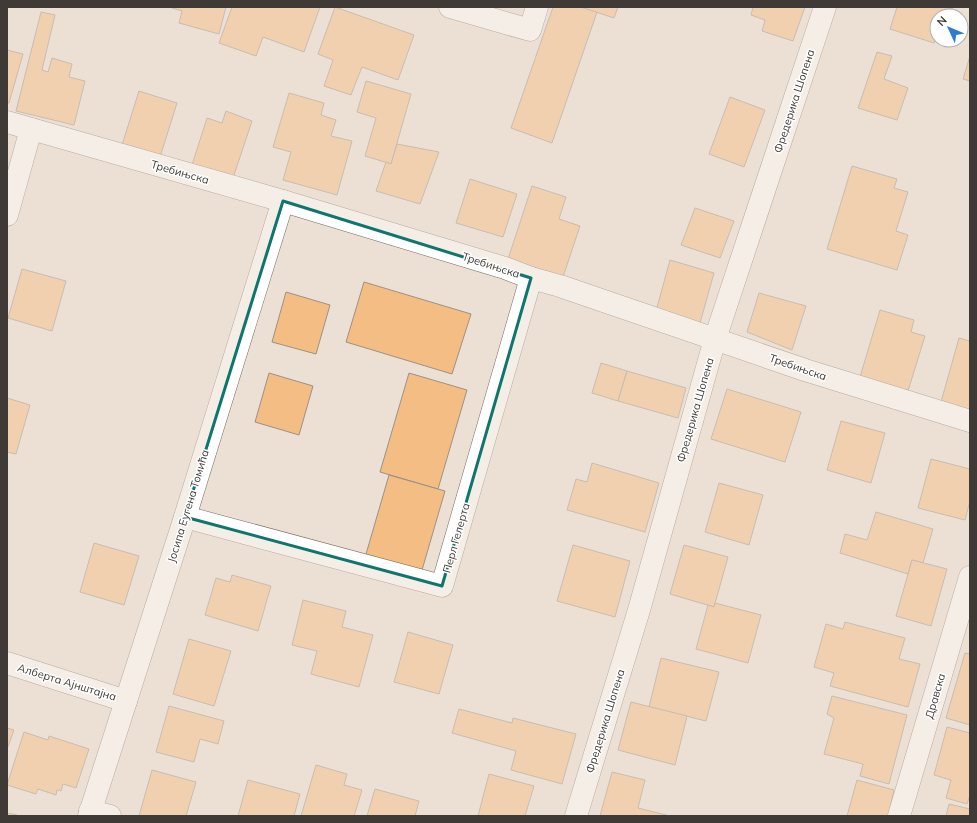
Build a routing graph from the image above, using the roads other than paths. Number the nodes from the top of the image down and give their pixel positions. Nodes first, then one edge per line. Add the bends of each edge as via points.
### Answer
1 (450, 7) edge
2 (537, 7) edge
3 (825, 7) edge
4 (7, 122) edge
5 (31, 129) junction
6 (283, 201) junction
7 (7, 215) edge
8 (531, 278) junction
9 (715, 339) junction
10 (970, 421) edge
11 (185, 517) junction
12 (970, 577) edge
13 (7, 663) edge
14 (126, 701) junction
15 (96, 814) edge
16 (576, 816) edge
17 (899, 816) edge

1 - 2 street via 530,30
3 - 9 street, Фредерика Шопена
4 - 5 street, Требињска
5 - 6 street, Требињска
5 - 7 street
6 - 8 street, Требињска
6 - 11 street, Јосипа Еугена Томића
8 - 9 street, Требињска
8 - 11 street, Перл Гелерта via 442,586
9 - 10 street, Требињска via 804,370
9 - 16 street, Фредерика Шопена via 639,610
11 - 14 street, Јосипа Еугена Томића
12 - 17 street, Дравска
13 - 14 street, Алберта Ајнштајна
14 - 15 street, Јосипа Еугена Томића

